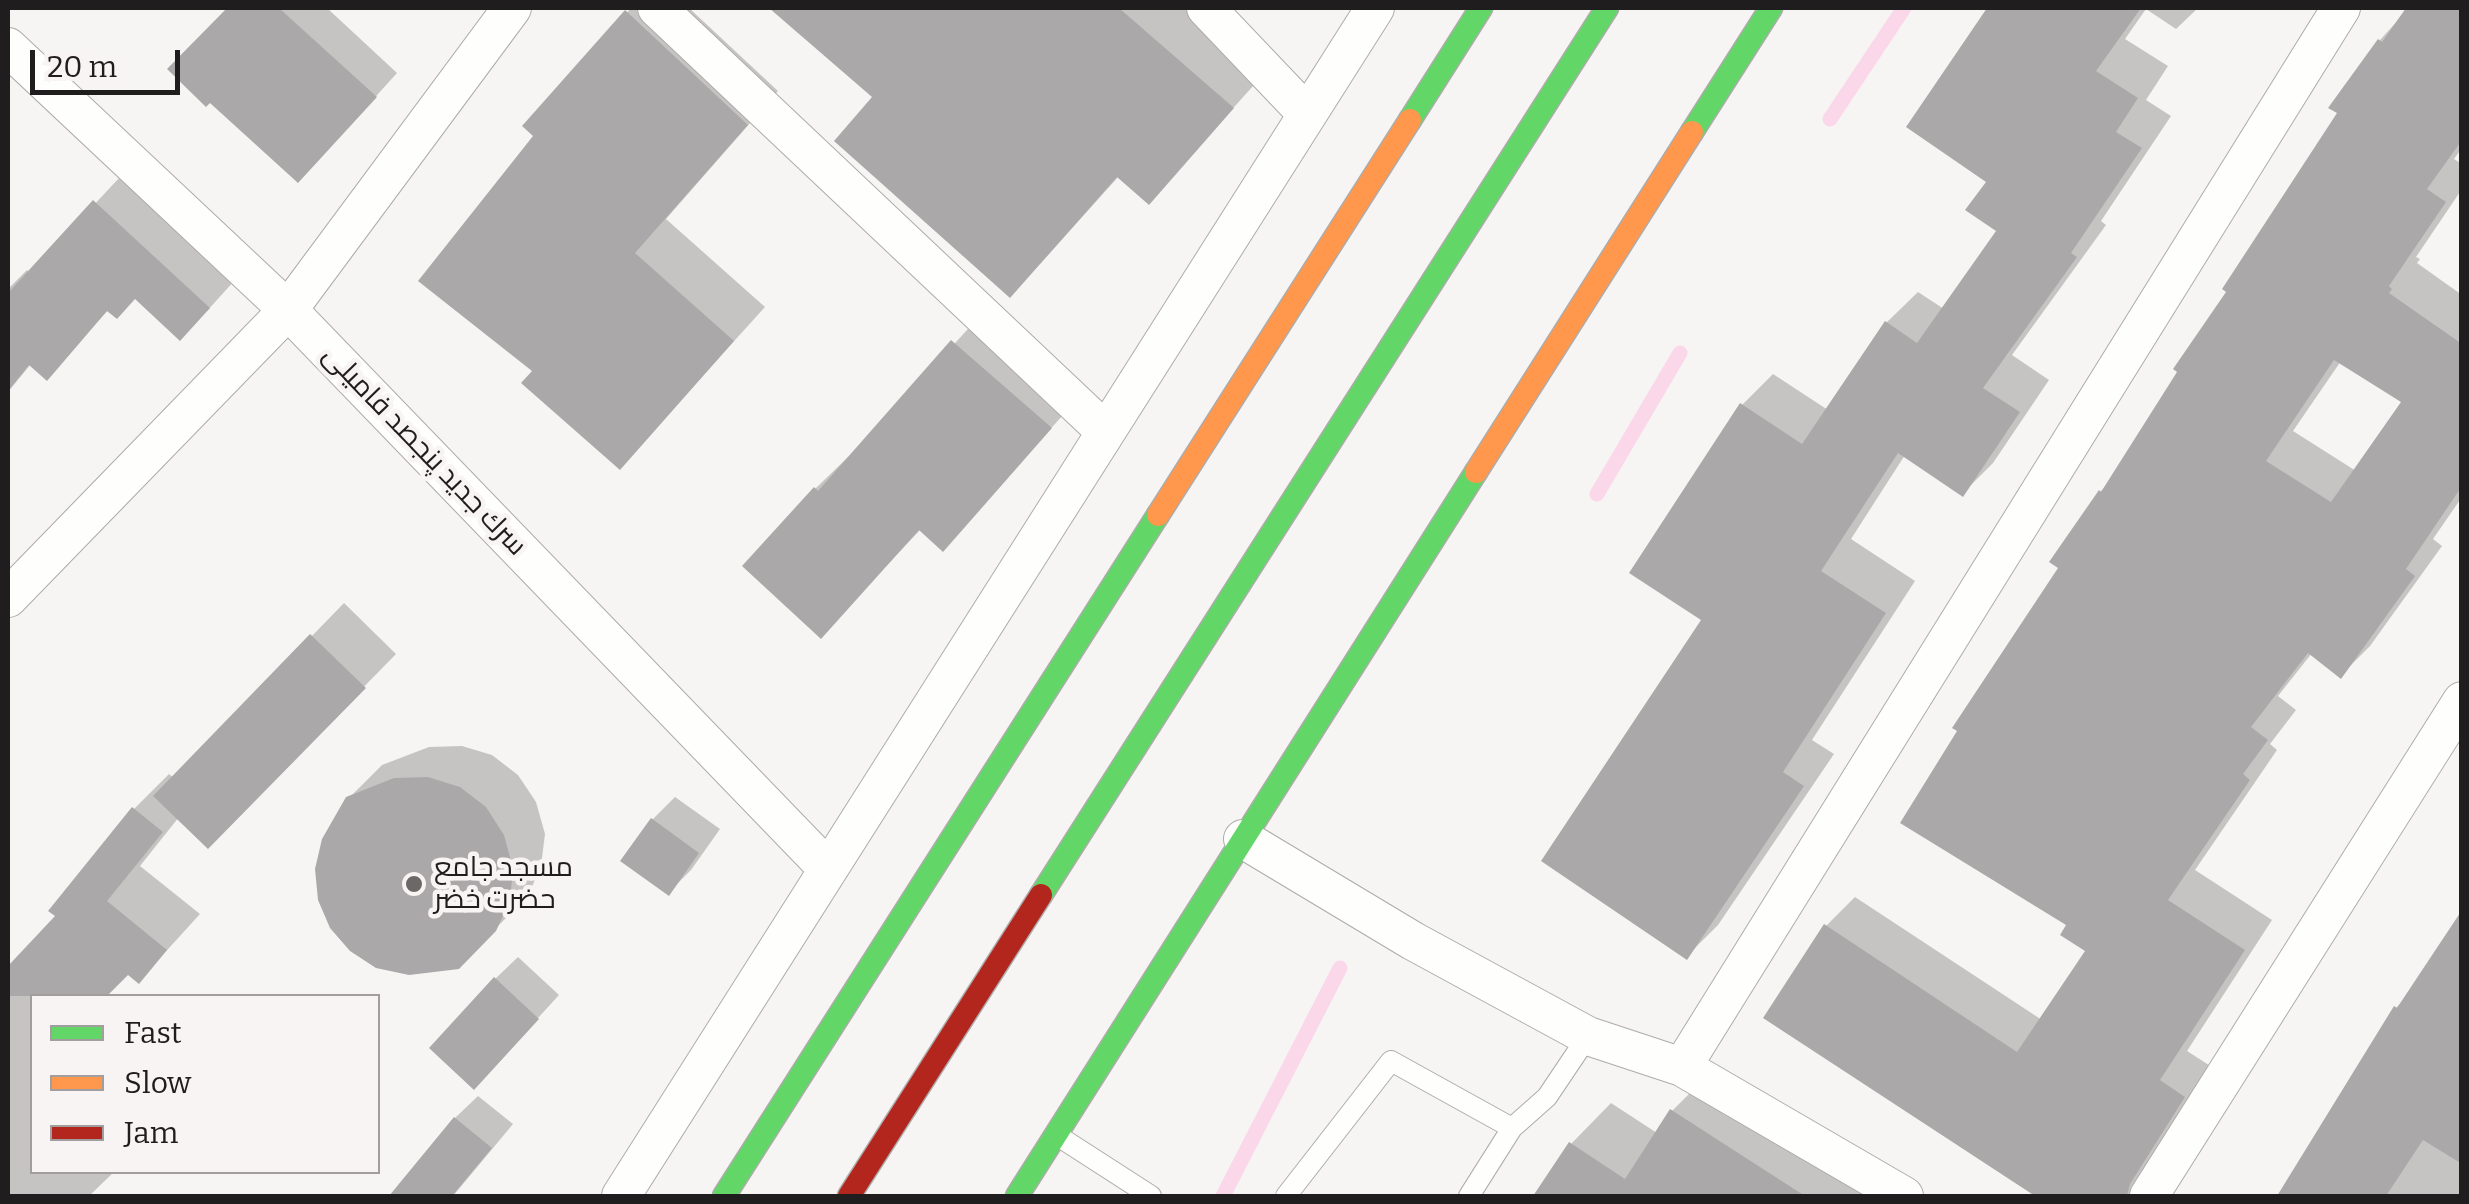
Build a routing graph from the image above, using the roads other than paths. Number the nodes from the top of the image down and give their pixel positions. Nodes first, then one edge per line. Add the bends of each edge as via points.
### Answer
1 (512, 8) edge
2 (657, 8) edge
3 (1206, 8) edge
4 (1375, 8) edge
5 (1481, 8) edge
6 (1607, 8) edge
7 (1771, 8) edge
8 (2341, 8) edge
9 (8, 47) edge
10 (1307, 114) junction
11 (288, 310) junction
12 (1105, 431) junction
13 (8, 598) edge
14 (2462, 701) edge
15 (1243, 839) junction
16 (827, 868) junction
17 (1588, 1036) junction
18 (1682, 1067) junction
19 (1512, 1128) junction
20 (1056, 1135) junction
21 (621, 1196) edge
22 (724, 1196) edge
23 (849, 1196) edge
24 (1017, 1196) edge
25 (1151, 1196) edge
26 (1286, 1196) edge
27 (1468, 1196) edge
28 (1904, 1196) edge
29 (2150, 1196) edge

1 - 11 street
2 - 12 street
3 - 10 street
4 - 10 street
5 - 22 main road
6 - 23 main road
7 - 15 main road
8 - 18 street
9 - 11 street, سرك جدید پنجصد فامیلی
10 - 12 street
11 - 13 street
11 - 16 street, سرك جدید پنجصد فامیلی
12 - 16 street
14 - 29 street
15 - 17 street
15 - 20 main road
16 - 21 street
17 - 18 street
17 - 19 lane via 1547,1097
18 - 28 street
19 - 26 lane via 1391,1061
19 - 27 lane
20 - 24 main road
20 - 25 lane

